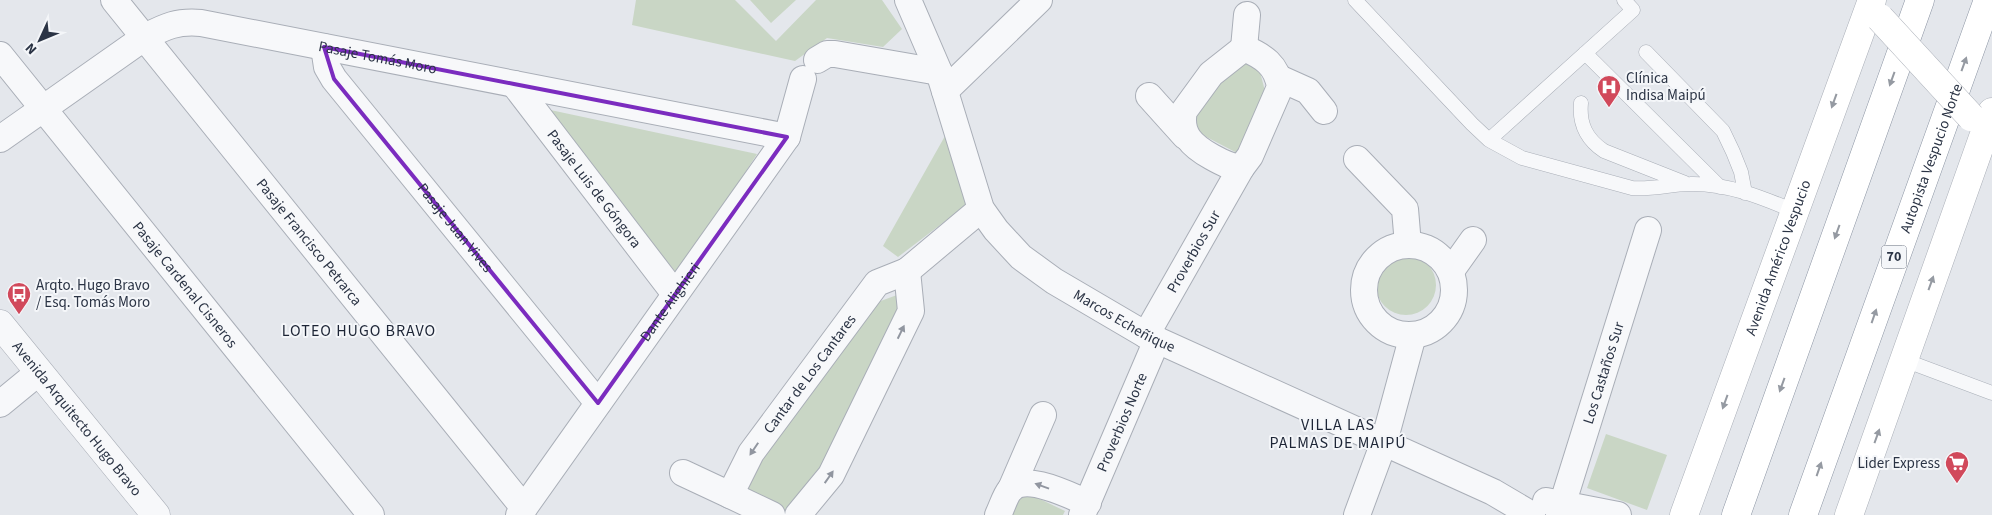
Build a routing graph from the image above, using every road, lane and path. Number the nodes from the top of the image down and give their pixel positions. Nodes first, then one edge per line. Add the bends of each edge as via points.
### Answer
1 (114, 0) edge
2 (908, 0) edge
3 (1039, 0) edge
4 (1355, 0) edge
5 (1624, 0) edge
6 (1920, 0) edge
7 (1988, 0) edge
8 (1871, 6) edge
9 (1247, 15) dead end
10 (145, 37) junction
11 (324, 47) junction
12 (1244, 48) junction
13 (1646, 52) dead end
14 (1585, 53) junction
15 (0, 54) edge
16 (1279, 78) junction
17 (942, 81) junction
18 (514, 84) junction
19 (1149, 96) dead end
20 (1581, 103) dead end
21 (44, 108) junction
22 (1324, 112) dead end
23 (1985, 125) edge
24 (1185, 136) junction
25 (787, 137) junction
26 (0, 139) edge
27 (1489, 140) junction
28 (1357, 159) dead end
29 (1241, 168) junction
30 (1688, 184) junction
31 (1720, 187) junction
32 (1745, 193) junction
33 (981, 210) junction
34 (1794, 211) junction
35 (1648, 230) dead end
36 (1473, 240) dead end
37 (1408, 244) junction
38 (907, 271) junction
39 (1451, 271) junction
40 (675, 294) junction
41 (0, 324) edge
42 (1413, 335) junction
43 (1152, 338) junction
44 (1904, 360) junction
45 (39, 372) junction
46 (1992, 393) edge
47 (598, 403) junction
48 (0, 404) edge
49 (1043, 415) dead end
50 (1384, 442) junction
51 (683, 473) dead end
52 (1011, 489) junction
53 (1493, 492) junction
54 (730, 495) junction
55 (1085, 509) edge
56 (1561, 510) edge
57 (522, 511) edge
58 (156, 515) edge
59 (371, 515) edge
60 (772, 515) edge
61 (798, 515) edge
62 (998, 515) edge
63 (1357, 515) edge
64 (1532, 515) edge
65 (1618, 515) edge
66 (1684, 515) edge
67 (1736, 515) edge
68 (1803, 515) edge
69 (1849, 515) edge

1 - 10 street, Pasaje Francisco Petrarca
2 - 17 street, Marcos Echeñique
3 - 17 street
4 - 27 lane
5 - 14 lane via 1633,10
6 -> 67 main road
68 -> 7 main road, Autopista Vespucio Norte / 70
8 - 23 main road, bridge
8 -> 34 main road, Avenida Américo Vespucio
9 - 12 street
10 - 11 street, Pasaje Tomás Moro via 170,24 194,22
10 - 21 street, Pasaje Tomás Moro
10 - 57 street, Pasaje Francisco Petrarca
11 - 18 street, Pasaje Tomás Moro
11 - 47 street, Pasaje Juan Vives via 327,66 334,79
12 - 16 street via 1267,59
12 - 24 street via 1211,74 1184,111
13 - 32 lane via 1723,131 1734,152
14 - 27 lane
14 - 31 lane
15 - 21 street, Pasaje Cardenal Cisneros
16 - 22 street via 1308,92
16 - 29 street, Proverbios Sur via 1280,87 1250,156
17 - 25 street, Dante Alighieri via 827,54 810,70
17 - 33 street, Marcos Echeñique
18 - 25 street, Pasaje Tomás Moro
18 - 40 street, Pasaje Luis de Góngora
19 - 24 street
20 - 30 lane via 1582,126 1595,145
21 - 26 street, Pasaje Tomás Moro
21 - 59 street, Pasaje Cardenal Cisneros
44 -> 23 main road
24 - 29 street via 1199,150 1228,166
25 - 40 street, Dante Alighieri
27 - 30 lane via 1522,158 1622,186 1642,189
28 - 37 street via 1405,209
29 - 43 street, Proverbios Sur
30 - 31 lane
31 - 32 lane
32 - 34 lane
33 - 38 street, Cantar de Los Cantares
33 - 43 street, Marcos Echeñique via 1008,244 1036,269
34 -> 66 main road, Avenida Américo Vespucio
35 - 56 street, Los Castaños Sur
36 - 39 street
37 - 39 street via 1434,252
37 - 42 street via 1391,249 1376,259 1367,274 1364,292 1368,310 1379,324 1395,333
38 -> 54 street, Cantar de Los Cantares via 877,282 751,453
61 -> 38 street via 831,475 912,311
39 - 42 street via 1454,300 1448,313 1427,332
40 - 47 street, Dante Alighieri
41 - 45 street, Avenida Arquitecto Hugo Bravo
42 - 50 street
43 - 50 street, Marcos Echeñique
43 - 55 street, Proverbios Norte
44 - 46 lane
69 -> 44 main road
45 - 48 street
45 - 58 street, Avenida Arquitecto Hugo Bravo
47 - 57 street, Dante Alighieri
49 - 52 street
50 - 53 street, Marcos Echeñique
50 - 63 street
51 - 54 street
55 -> 52 street, Proverbios Norte via 1035,483 1023,483
52 - 62 street
53 - 56 street, Marcos Echeñique
53 - 64 street, Marcos Echeñique
54 - 60 street
56 - 65 street, Marcos Echeñique

